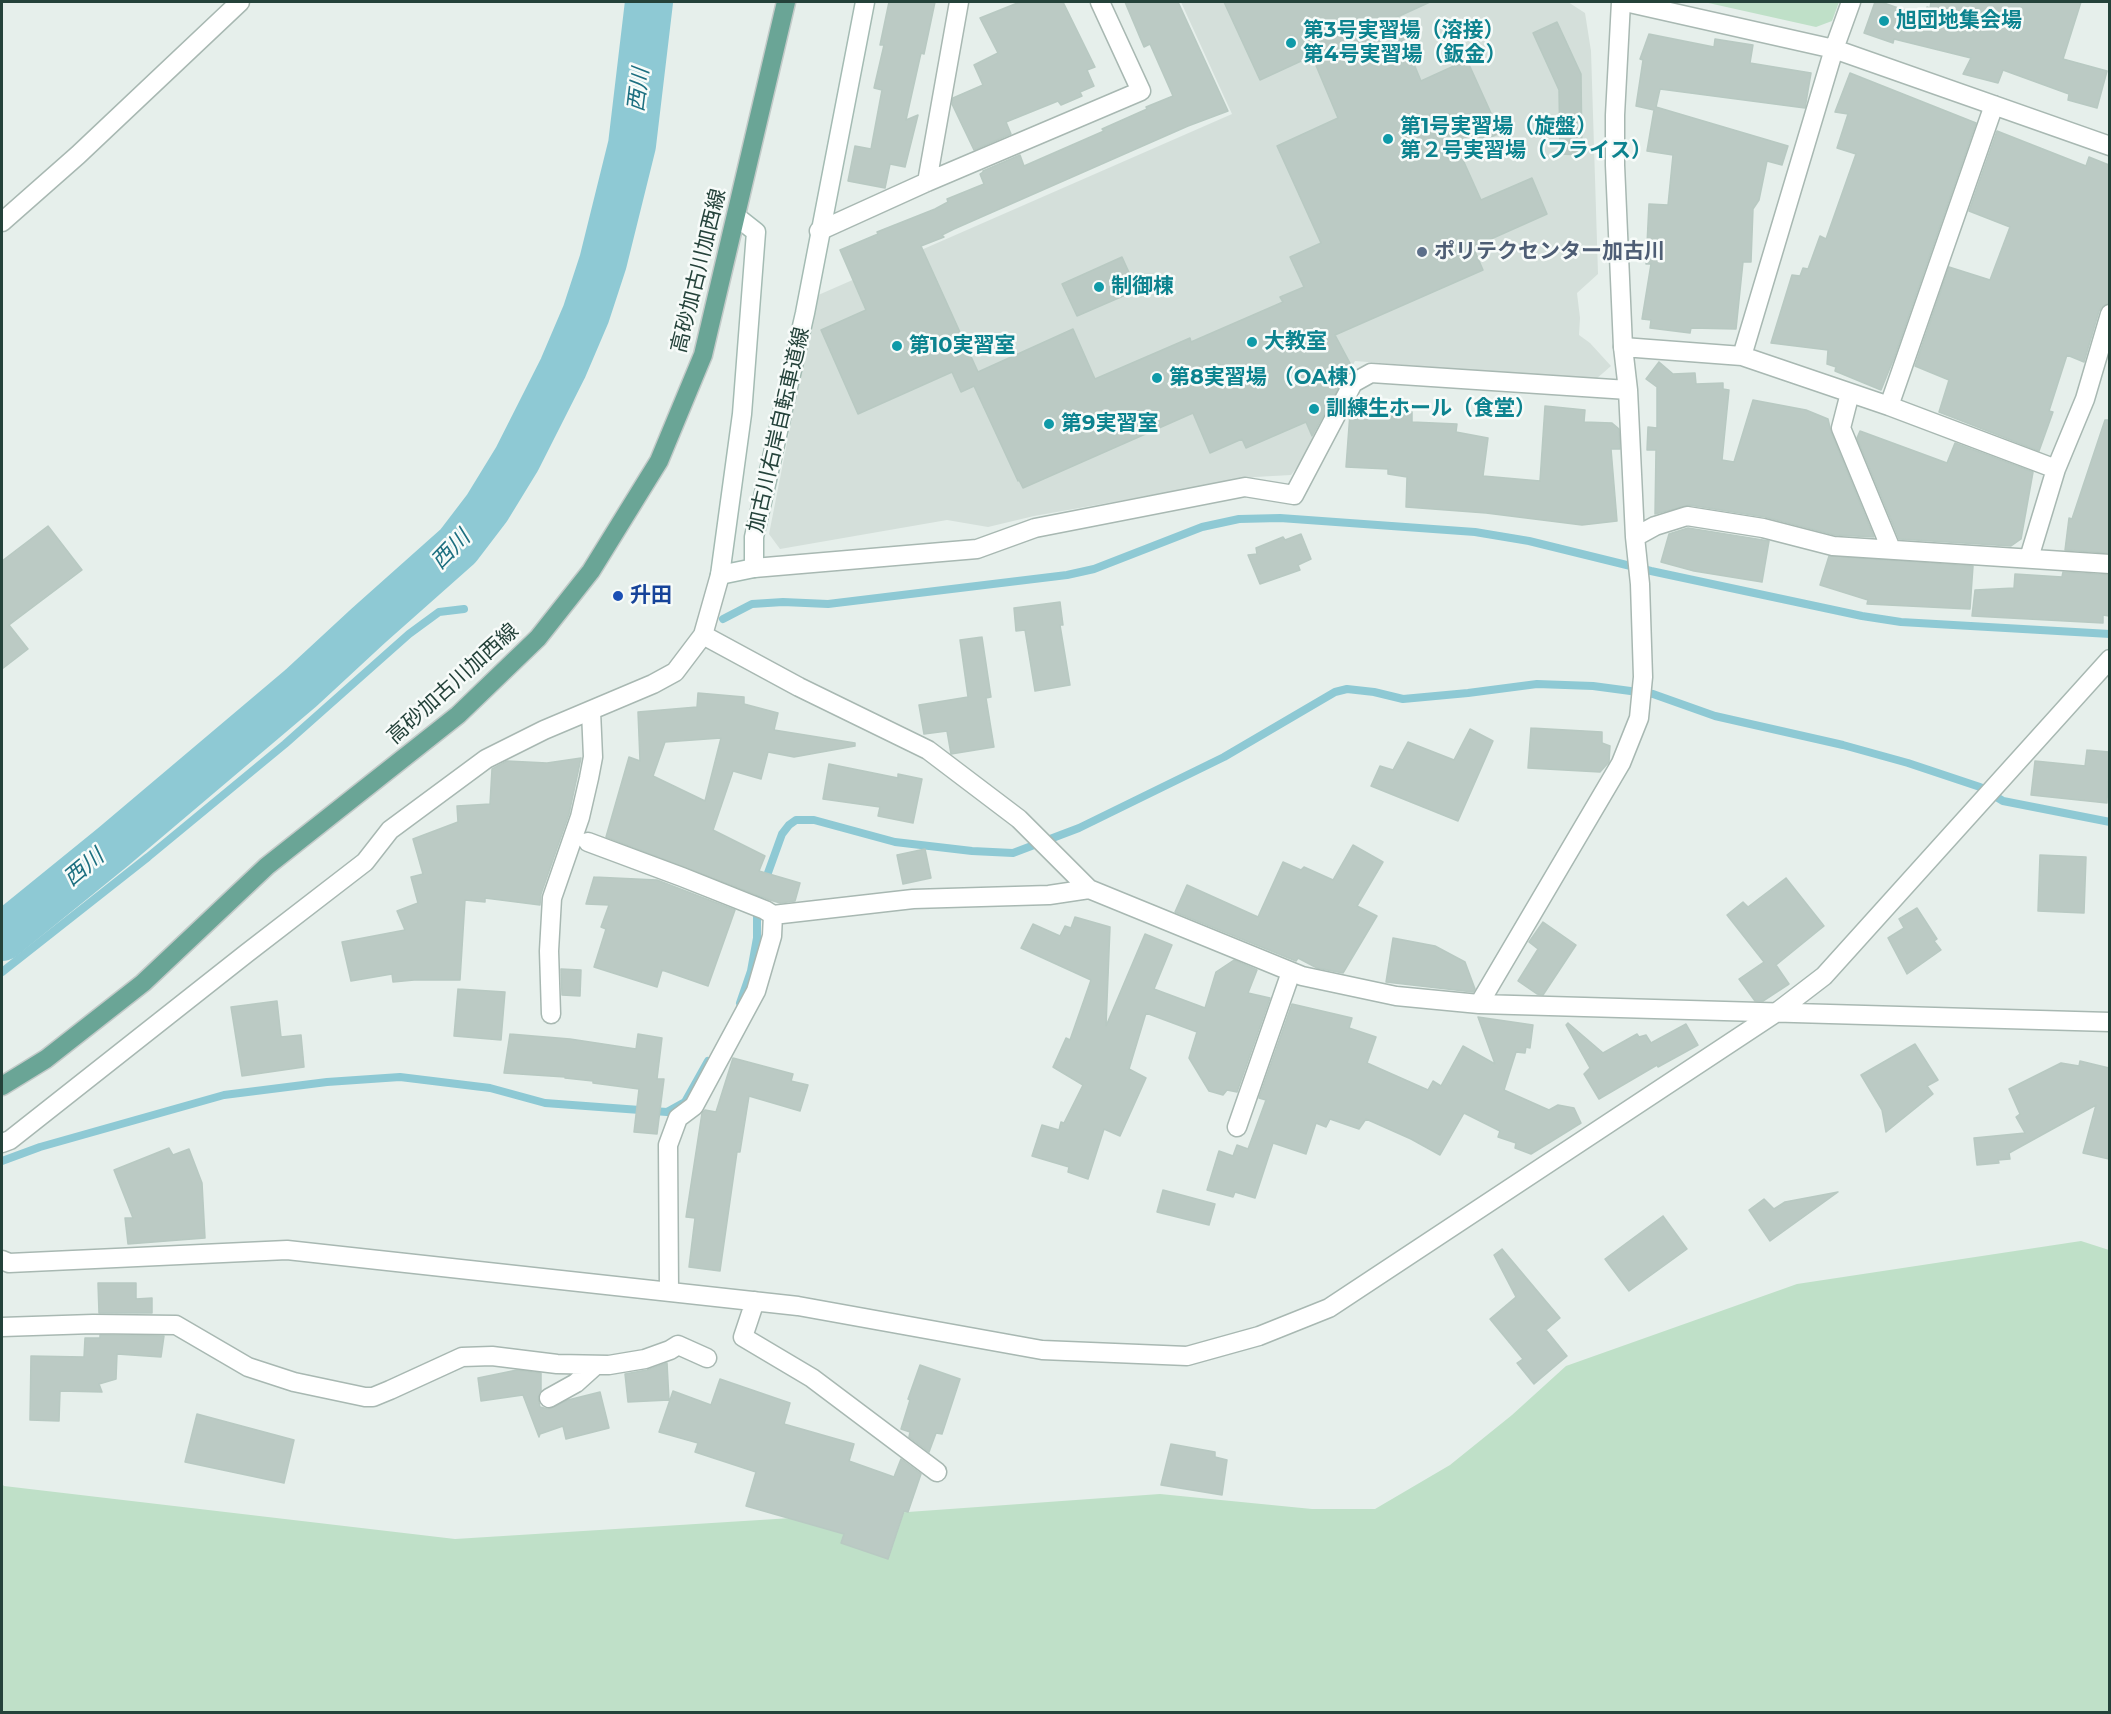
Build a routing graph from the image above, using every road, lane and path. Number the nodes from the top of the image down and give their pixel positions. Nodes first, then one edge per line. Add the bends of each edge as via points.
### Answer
1 (240, 2) edge
2 (786, 2) edge
3 (865, 2) edge
4 (959, 2) edge
5 (1101, 2) edge
6 (1623, 2) edge
7 (1851, 2) edge
8 (1834, 49) junction
9 (1994, 105) junction
10 (2109, 146) edge
11 (927, 182) junction
12 (736, 217) junction
13 (2, 222) edge
14 (819, 231) junction
15 (2109, 314) edge
16 (1623, 347) junction
17 (1742, 356) junction
18 (1628, 390) junction
19 (1850, 393) junction
20 (1889, 406) junction
21 (2056, 469) junction
22 (1635, 537) junction
23 (1891, 549) junction
24 (2030, 558) junction
25 (2109, 564) edge
26 (754, 568) junction
27 (720, 575) junction
28 (703, 635) junction
29 (2109, 659) edge
30 (591, 711) junction
31 (588, 842) dead end
32 (1089, 889) junction
33 (773, 915) junction
34 (1291, 972) junction
35 (1479, 1004) junction
36 (1777, 1012) junction
37 (551, 1014) dead end
38 (2109, 1022) edge
39 (2, 1086) edge
40 (1236, 1127) dead end
41 (2, 1143) edge
42 (2, 1260) edge
43 (669, 1290) junction
44 (755, 1301) junction
45 (2, 1327) edge
46 (707, 1358) dead end
47 (597, 1365) junction
48 (549, 1398) dead end
49 (937, 1472) dead end

1 - 13 street
2 - 12 main road, 高砂加古川加西線
3 - 14 street, 加古川右岸自転車道線
4 - 11 street
5 - 11 street via 1141,91
6 - 8 street
6 - 16 street via 1615,135
7 - 8 street
8 - 9 street
8 - 17 street
9 - 10 street
9 - 20 street
11 - 14 street
12 - 27 street, 加古川右岸自転車道線 via 756,232 742,414
12 - 39 main road, 高砂加古川加西線 via 703,355 659,461 591,571 538,638 458,715 267,867 143,983 46,1059
14 - 26 street, 加古川右岸自転車道線 via 805,313 753,537
15 - 21 street via 2085,399
16 - 17 street
16 - 18 street
17 - 19 street
18 - 22 street
18 - 26 street via 1371,374 1353,383 1294,495 1245,487 1035,528 977,549
19 - 20 street
19 - 23 street via 1840,428
20 - 21 street
21 - 24 street
22 - 23 street via 1687,516 1763,528 1833,546
22 - 35 street via 1643,677 1639,718 1621,764
23 - 24 street
24 - 25 street
26 - 27 street
27 - 28 street
28 - 30 street via 675,672
28 - 32 street via 928,750 1027,827
29 - 36 street via 1824,976
30 - 37 street via 591,768 580,817 552,898
30 - 41 street via 486,759 430,799 390,830 365,862
31 - 33 street
32 - 33 street via 1049,896 913,899
32 - 34 street
33 - 43 street via 772,936 756,991 694,1106 678,1118 668,1145
34 - 35 street via 1396,996
34 - 40 street
35 - 36 street
36 - 38 street
36 - 44 street via 1329,1308 1259,1336 1197,1354 1042,1350
42 - 43 street via 9,1263 287,1250
43 - 44 street
44 - 49 street via 743,1337 812,1378
45 - 47 street via 176,1325 248,1367 294,1382 365,1397 390,1390 462,1357
46 - 47 street via 678,1345 645,1359
47 - 48 street

